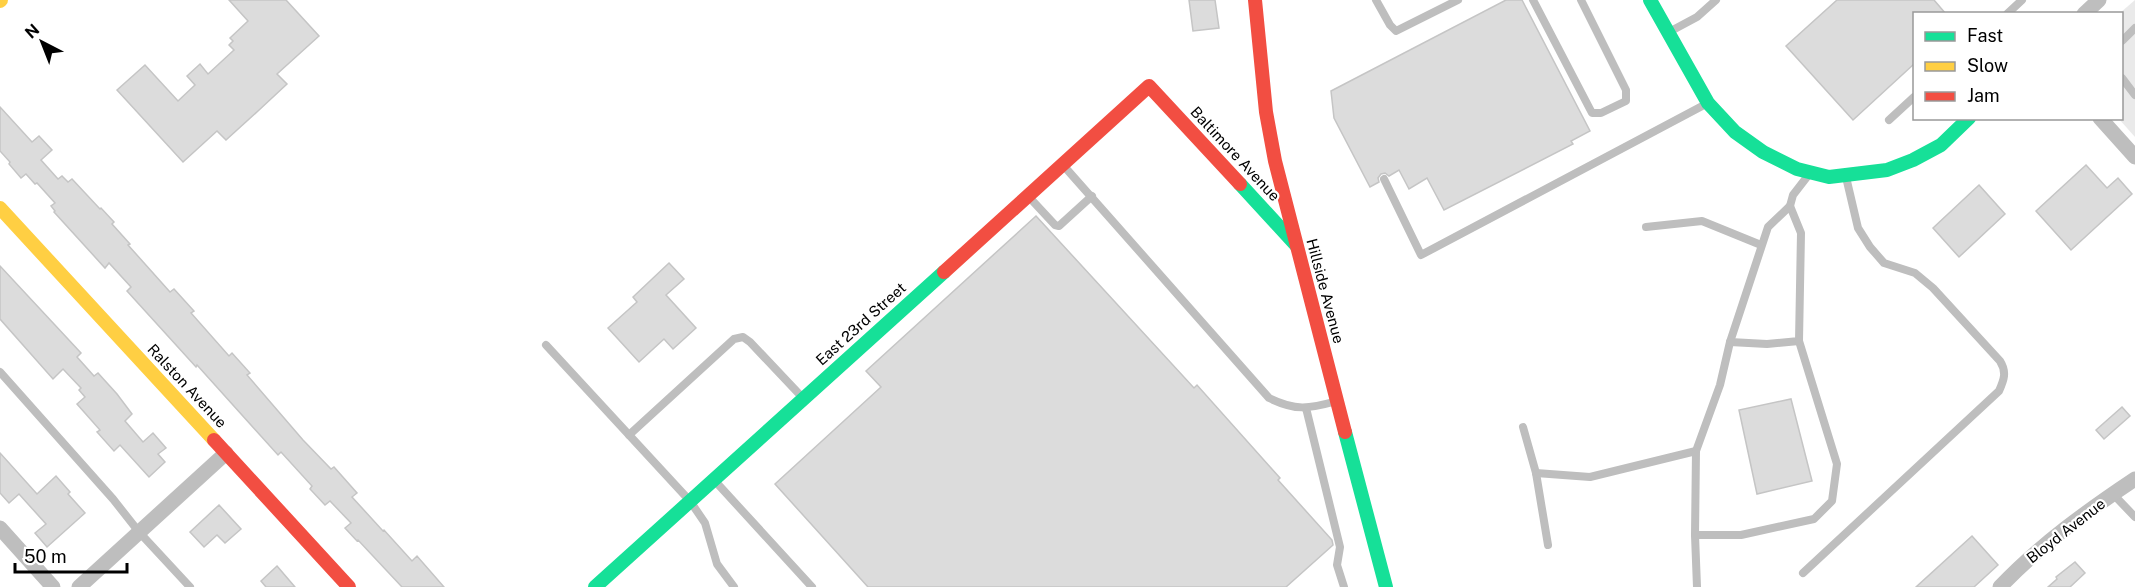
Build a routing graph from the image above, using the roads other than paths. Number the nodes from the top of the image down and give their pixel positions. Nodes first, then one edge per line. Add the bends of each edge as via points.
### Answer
1 (1255, 0) edge
2 (1376, 0) edge
3 (1458, 0) edge
4 (1533, 0) edge
5 (1581, 0) edge
6 (1650, 0) edge
7 (1716, 0) edge
8 (2022, 0) edge
9 (2099, 0) edge
10 (2009, 12) edge
11 (2086, 12) edge
12 (2135, 28) edge
13 (1668, 32) junction
14 (2123, 38) edge
15 (2123, 80) edge
16 (1149, 86) joint
17 (2135, 95) edge
18 (1913, 98) edge
19 (1708, 103) junction
20 (1889, 120) dead end
21 (1967, 120) edge
22 (2102, 120) edge
23 (2135, 157) edge
24 (1062, 164) junction
25 (1811, 172) junction
26 (1846, 176) junction
27 (1384, 179) dead end
28 (1028, 196) junction
29 (1092, 196) junction
30 (1790, 206) junction
31 (0, 208) edge
32 (1646, 227) dead end
33 (1296, 245) junction
34 (1761, 245) junction
35 (1799, 341) junction
36 (1730, 342) junction
37 (546, 345) dead end
38 (0, 372) edge
39 (804, 398) junction
40 (1337, 401) junction
41 (1306, 408) junction
42 (1523, 427) dead end
43 (629, 435) junction
44 (1696, 451) junction
45 (226, 453) junction
46 (1536, 473) junction
47 (2135, 479) edge
48 (714, 480) junction
49 (2113, 494) junction
50 (690, 501) junction
51 (2135, 517) edge
52 (0, 528) edge
53 (139, 532) junction
54 (1695, 536) junction
55 (1548, 545) dead end
56 (1803, 573) dead end
57 (2003, 586) edge
58 (53, 587) edge
59 (79, 587) edge
60 (190, 587) edge
61 (349, 587) edge
62 (595, 587) edge
63 (734, 587) edge
64 (812, 587) edge
65 (1344, 587) edge
66 (1386, 587) edge
67 (1697, 587) edge

1 - 33 street, Hillside Avenue via 1269,130
2 - 3 lane via 1396,31
4 - 5 lane via 1592,113 1601,113 1626,101 1626,90
6 - 13 street
7 - 13 lane via 1697,17
8 - 10 lane
9 - 11 street
12 - 14 lane
13 - 19 street
15 - 17 lane
16 - 24 street, East 23rd Street
16 - 33 street, Baltimore Avenue
18 - 20 lane
19 - 25 street via 1735,132 1762,152
19 - 27 lane via 1421,255
21 - 26 street via 1941,145 1913,160 1887,170
22 - 23 street
24 - 28 street, East 23rd Street
24 - 29 lane
25 - 26 street via 1828,177
25 - 30 lane via 1792,195
26 - 56 lane via 1858,228 1870,247 1884,263 1915,273 1933,288 2001,361 2004,380 1999,391
28 - 29 lane via 1059,226
28 - 39 street, East 23rd Street
29 - 41 lane via 1269,398 1286,406
30 - 34 lane via 1767,228
30 - 35 lane via 1801,233
31 - 45 street, Ralston Avenue
32 - 34 lane via 1702,221
33 - 40 street, Hillside Avenue
34 - 36 lane
35 - 36 lane
35 - 54 lane via 1837,464 1832,501 1814,519 1741,535
36 - 44 lane via 1720,385
37 - 43 lane
38 - 53 lane
39 - 43 lane via 750,342 734,339
39 - 48 street, East 23rd Street
40 - 41 lane
40 - 66 street, Hillside Avenue
41 - 65 lane via 1340,547 1337,565
42 - 46 lane
43 - 50 lane
44 - 46 lane via 1590,477
44 - 54 lane
45 - 53 street
45 - 61 street, Ralston Avenue
46 - 55 lane
47 - 49 street, Bloyd Avenue
48 - 50 street, East 23rd Street
48 - 64 lane
49 - 51 lane
49 - 57 street, Bloyd Avenue via 2067,526
50 - 62 street, East 23rd Street
50 - 63 lane via 705,523 717,564
52 - 58 street
53 - 59 street
53 - 60 lane
54 - 67 lane

